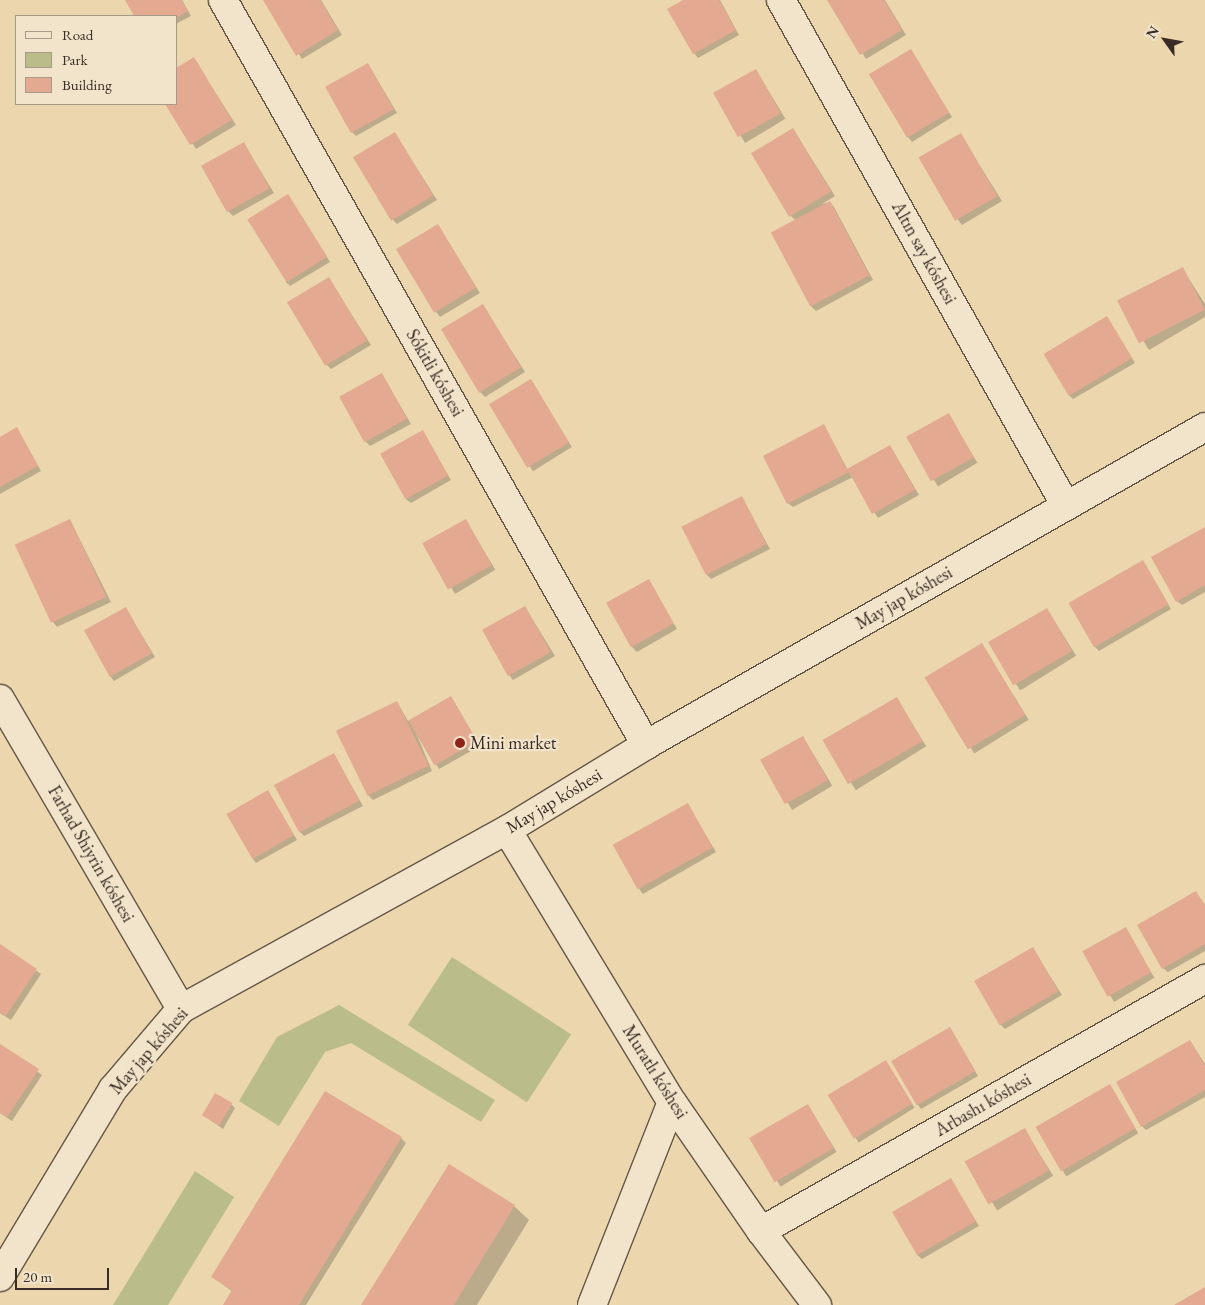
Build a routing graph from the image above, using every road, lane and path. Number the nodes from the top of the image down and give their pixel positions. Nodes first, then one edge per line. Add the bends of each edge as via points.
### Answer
1 (224, 0) edge
2 (781, 0) edge
3 (1205, 427) edge
4 (1066, 506) junction
5 (0, 699) edge
6 (646, 746) junction
7 (507, 830) junction
8 (1205, 979) edge
9 (181, 1009) junction
10 (672, 1102) junction
11 (761, 1231) junction
12 (0, 1276) edge
13 (592, 1305) edge
14 (817, 1305) edge

1 - 6 street, Sókitli kóshesi
2 - 4 street, Altın say kóshesi
3 - 4 street, May jap kóshesi
4 - 6 street, May jap kóshesi
5 - 9 street, Farhad Shiyrin kóshesi
6 - 7 street, May jap kóshesi
7 - 9 street, May jap kóshesi
7 - 10 street, Muratlı kóshesi
8 - 11 street, Arbashı kóshesi
9 - 12 street, May jap kóshesi via 113,1089
10 - 11 street, Muratlı kóshesi
10 - 13 street
11 - 14 street, Muratlı kóshesi

